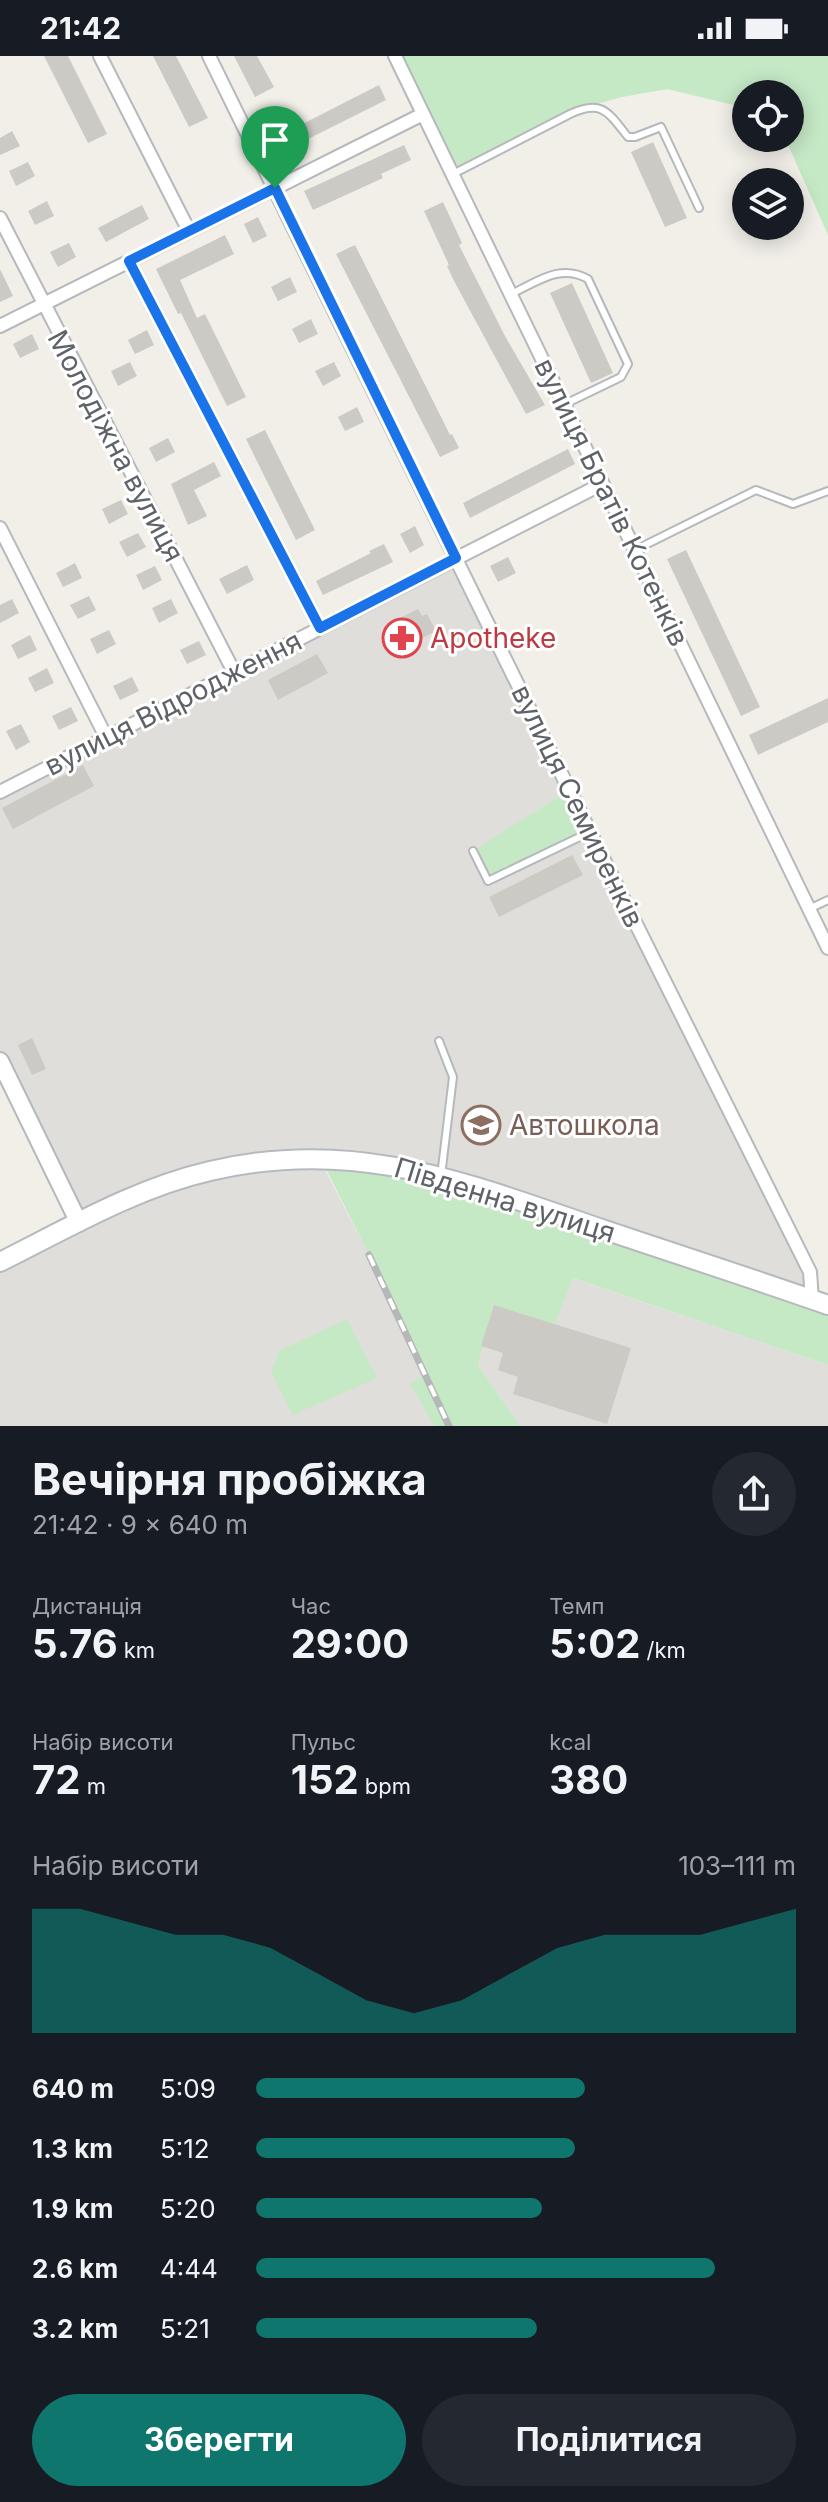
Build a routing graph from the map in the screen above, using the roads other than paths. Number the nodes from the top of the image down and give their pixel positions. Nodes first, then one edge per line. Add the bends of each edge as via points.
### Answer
1 (100, 56) edge
2 (209, 56) edge
3 (395, 56) edge
4 (423, 114) junction
5 (453, 174) junction
6 (275, 188) junction
7 (699, 208) dead end
8 (0, 218) edge
9 (189, 231) junction
10 (129, 261) junction
11 (511, 294) junction
12 (43, 305) junction
13 (0, 326) edge
14 (565, 404) junction
15 (602, 484) junction
16 (828, 491) edge
17 (0, 528) edge
18 (635, 550) junction
19 (456, 558) junction
20 (320, 628) junction
21 (234, 672) junction
22 (106, 737) junction
23 (0, 792) edge
24 (590, 832) junction
25 (473, 851) dead end
26 (828, 900) edge
27 (809, 909) junction
28 (828, 948) edge
29 (439, 1041) dead end
30 (0, 1061) edge
31 (441, 1176) junction
32 (79, 1223) junction
33 (0, 1262) edge
34 (820, 1302) edge

1 - 9 street
2 - 6 street, вулиця Семиренків
3 - 4 street, вулиця Братів Котенків
4 - 5 street, вулиця Братів Котенків
4 - 6 street
5 - 7 lane via 596,106 628,137 661,127
5 - 11 street, вулиця Братів Котенків
6 - 9 street
6 - 19 street, вулиця Семиренків
8 - 12 street, Молодіжна вулиця
9 - 10 street
10 - 12 street
10 - 20 street
11 - 14 street, вулиця Братів Котенків
11 - 14 lane via 558,272 574,271 588,279 628,364 621,377
12 - 13 street
12 - 21 street, Молодіжна вулиця
14 - 15 street, вулиця Братів Котенків
15 - 18 street, вулиця Братів Котенків
15 - 19 street, вулиця Відродження
16 - 18 lane via 793,504 756,490
17 - 22 street
18 - 27 street, вулиця Братів Котенків
19 - 20 street, вулиця Відродження
19 - 24 street, вулиця Семиренків
20 - 21 street, вулиця Відродження
21 - 22 street, вулиця Відродження
22 - 23 street, вулиця Відродження
24 - 25 lane via 488,881
24 - 34 street, вулиця Семиренків via 810,1272
26 - 27 lane
27 - 28 street, вулиця Братів Котенків
29 - 31 lane via 453,1077
30 - 32 street
31 - 32 main road, Південна вулиця via 339,1159 249,1164 171,1182
31 - 34 main road, Південна вулиця
32 - 33 main road, Південна вулиця

